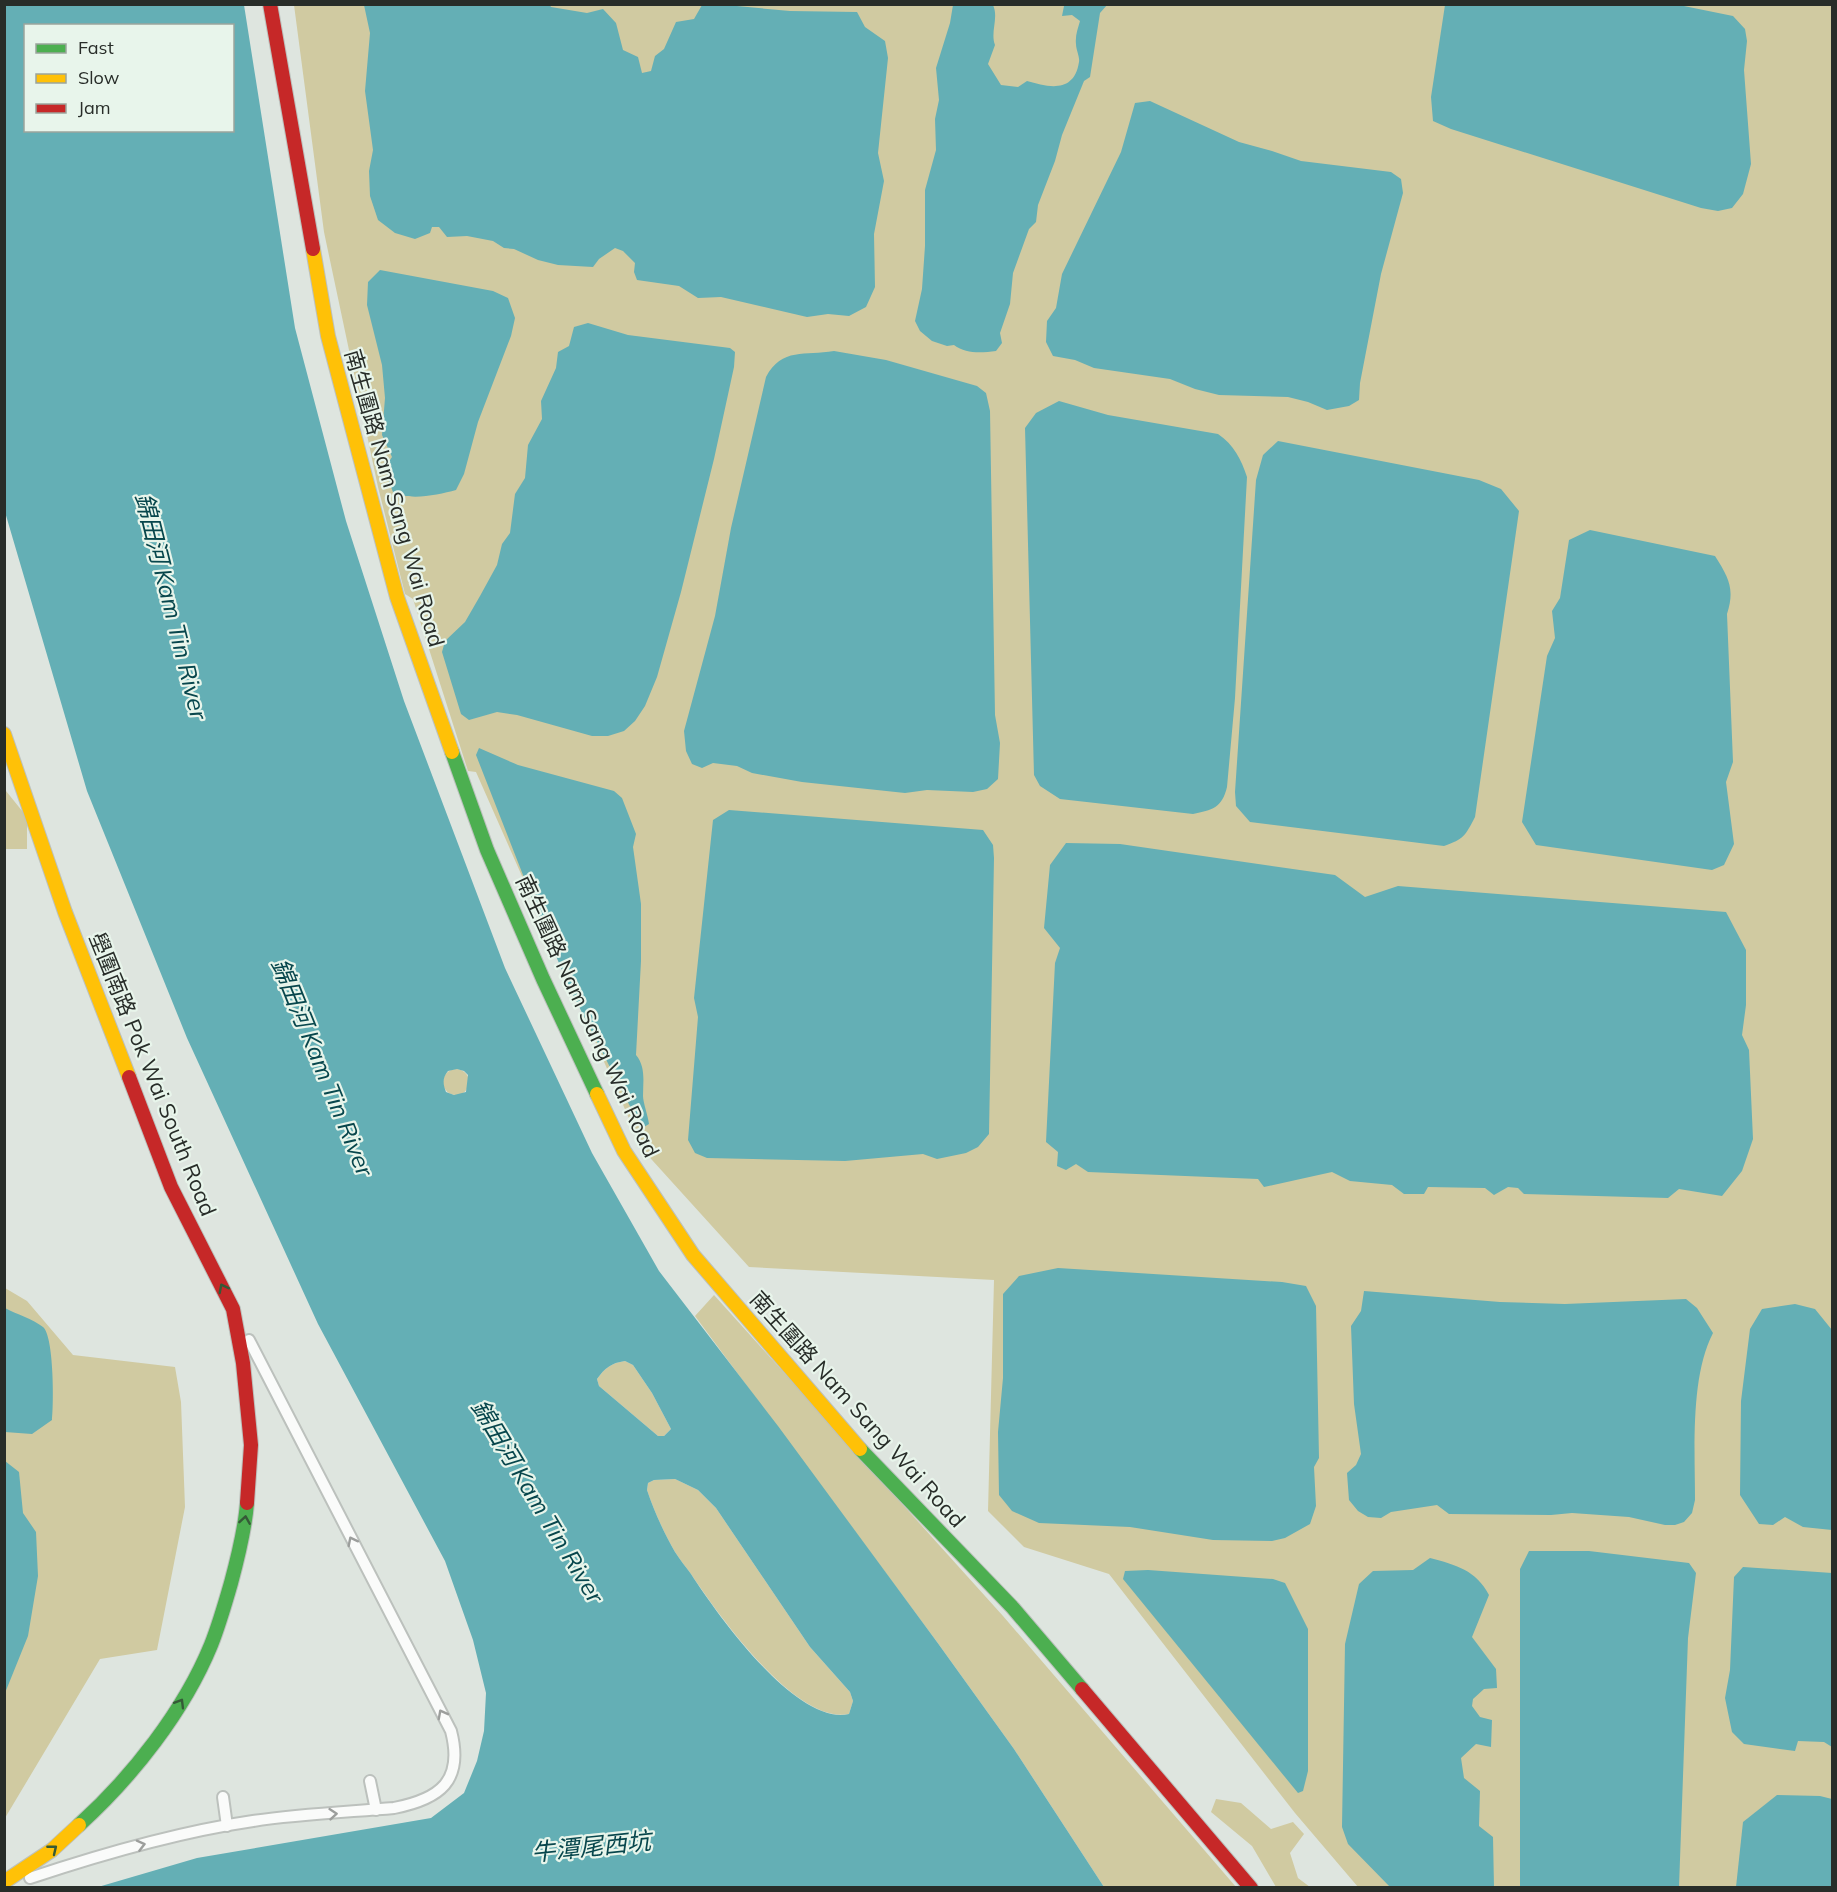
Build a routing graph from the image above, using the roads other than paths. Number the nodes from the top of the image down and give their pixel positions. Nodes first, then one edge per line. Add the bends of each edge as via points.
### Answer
1 (270, 4) edge
2 (4, 734) edge
3 (234, 1309) junction
4 (370, 1781) dead end
5 (222, 1797) dead end
6 (376, 1810) junction
7 (227, 1826) junction
8 (4, 1882) edge
9 (4, 1887) edge
10 (1251, 1887) edge

1 - 10 street, 南生圍路 Nam Sang Wai Road via 328,336 397,597 487,850 624,1150 693,1255 868,1458 1013,1608
3 -> 2 street, 壆圍南路 Pok Wai South Road via 171,1187 65,912
6 -> 3 lane via 417,1804 446,1785 456,1749 451,1731
8 -> 3 street, 壆圍南路 Pok Wai South Road via 52,1850 106,1801 168,1724 211,1645 246,1519 251,1445
4 - 6 lane
5 - 7 lane
7 -> 6 lane
9 -> 7 lane via 87,1859

